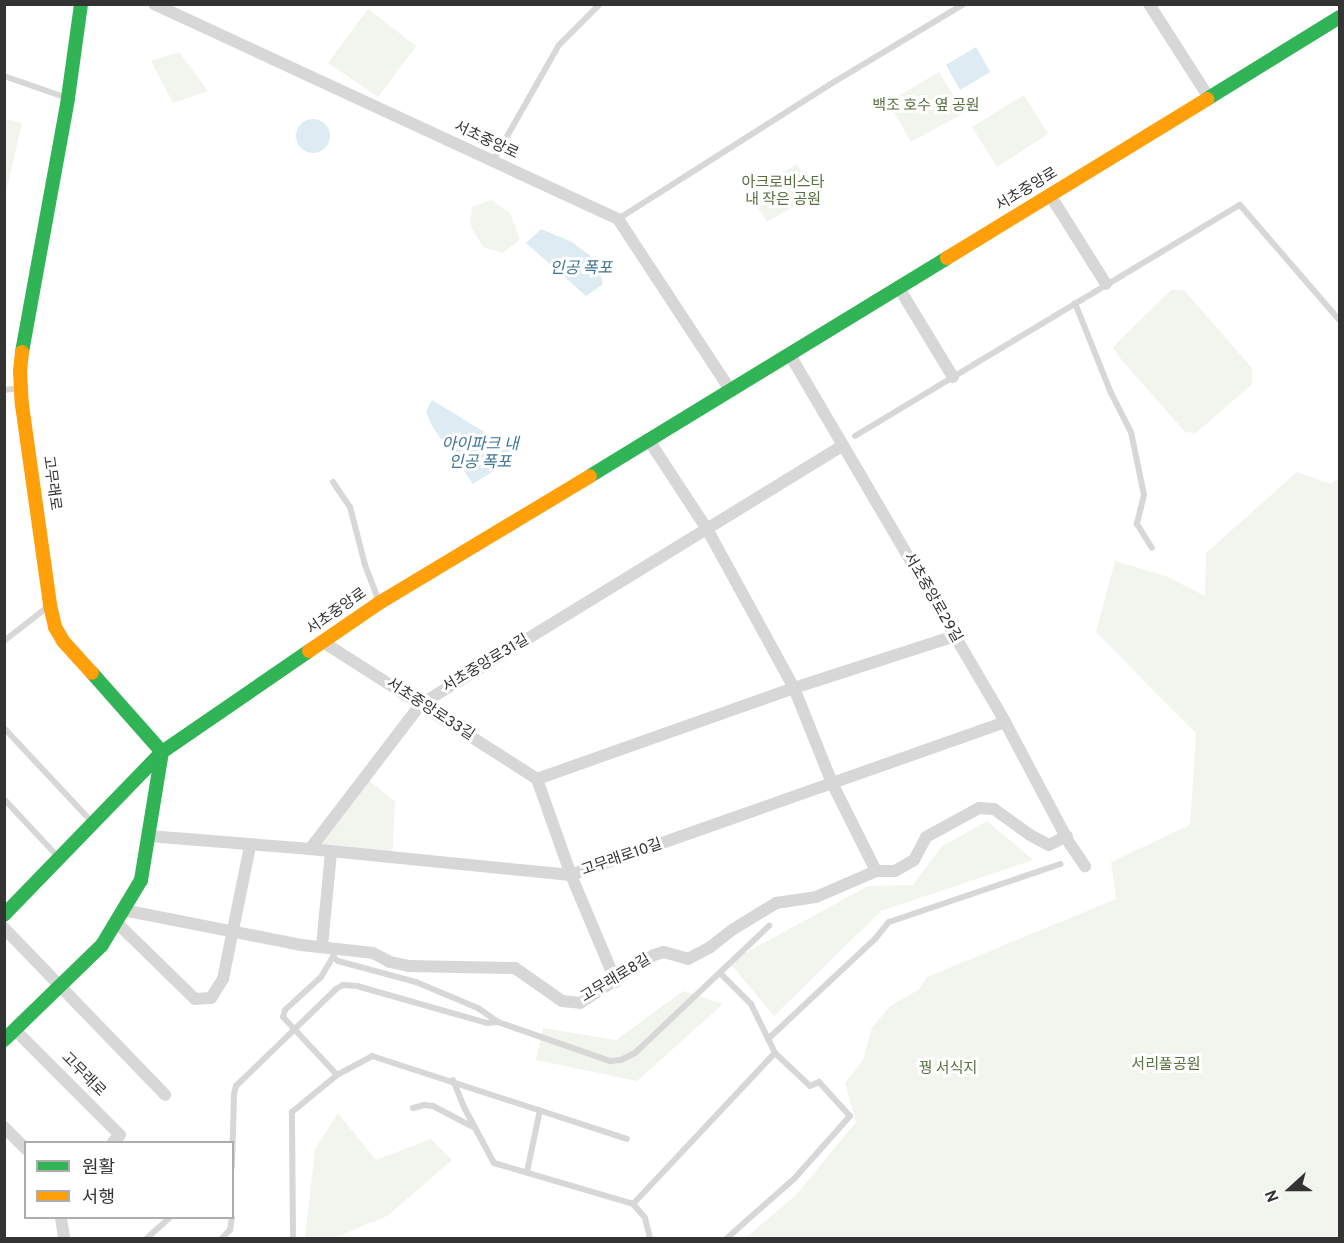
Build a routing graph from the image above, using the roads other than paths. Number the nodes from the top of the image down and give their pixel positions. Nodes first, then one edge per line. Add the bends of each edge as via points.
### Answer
1 (81, 4) edge
2 (154, 4) edge
3 (600, 4) edge
4 (963, 4) edge
5 (1149, 4) edge
6 (1340, 17) edge
7 (4, 76) edge
8 (68, 98) junction
9 (1209, 98) junction
10 (492, 162) junction
11 (1050, 195) junction
12 (618, 219) junction
13 (1106, 284) junction
14 (899, 288) junction
15 (1075, 303) junction
16 (1340, 321) edge
17 (790, 355) junction
18 (953, 377) junction
19 (21, 388) junction
20 (4, 390) edge
21 (731, 391) junction
22 (855, 436) dead end
23 (648, 439) junction
24 (843, 445) junction
25 (333, 482) dead end
26 (707, 529) junction
27 (1152, 548) dead end
28 (379, 603) junction
29 (50, 605) junction
30 (955, 636) junction
31 (4, 641) edge
32 (323, 642) junction
33 (794, 688) junction
34 (421, 704) junction
35 (1005, 722) junction
36 (4, 728) edge
37 (162, 752) junction
38 (537, 779) junction
39 (832, 783) junction
40 (4, 798) edge
41 (93, 823) junction
42 (149, 836) junction
43 (1068, 840) junction
44 (250, 846) junction
45 (310, 849) junction
46 (331, 852) junction
47 (60, 860) junction
48 (1060, 864) dead end
49 (1085, 866) dead end
50 (876, 871) junction
51 (571, 875) junction
52 (4, 915) edge
53 (120, 916) junction
54 (769, 926) dead end
55 (4, 928) edge
56 (232, 932) junction
57 (322, 946) junction
58 (334, 953) junction
59 (720, 973) junction
60 (616, 982) junction
61 (60, 986) junction
62 (498, 1022) junction
63 (293, 1030) junction
64 (10, 1035) edge
65 (768, 1039) junction
66 (775, 1053) junction
67 (337, 1075) junction
68 (453, 1080) junction
69 (165, 1095) dead end
70 (413, 1108) dead end
71 (540, 1110) junction
72 (4, 1127) edge
73 (475, 1128) junction
74 (627, 1139) dead end
75 (115, 1141) edge
76 (233, 1141) edge
77 (24, 1147) edge
78 (527, 1172) junction
79 (633, 1204) junction
80 (61, 1219) edge
81 (168, 1219) edge
82 (231, 1219) edge
83 (64, 1239) edge
84 (147, 1239) edge
85 (222, 1239) edge
86 (293, 1239) edge
87 (650, 1239) edge
88 (727, 1239) edge

1 - 8 main road, 고무래로
2 - 10 street, 서초중앙로
3 - 10 lane via 559,45
4 - 12 lane
5 - 9 street
6 - 9 main road, 서초중앙로
7 - 8 lane
8 - 19 main road, 고무래로 via 24,342
9 - 11 main road, 서초중앙로
10 - 12 street, 서초중앙로
11 - 13 street
11 - 14 main road, 서초중앙로
12 - 21 street
13 - 15 lane
13 - 16 lane via 1240,205
14 - 17 main road, 서초중앙로
14 - 18 street
15 - 18 lane
15 - 27 lane via 1131,432 1144,495 1137,524
17 - 21 main road, 서초중앙로
17 - 24 street, 서초중앙로29길
18 - 22 lane
19 - 20 lane
19 - 29 main road, 고무래로
21 - 23 main road, 서초중앙로
23 - 26 street
23 - 28 main road, 서초중앙로
24 - 26 street, 서초중앙로31길
24 - 30 street, 서초중앙로29길
25 - 28 lane via 350,507
26 - 33 street
26 - 34 street, 서초중앙로31길
28 - 32 main road, 서초중앙로
29 - 31 lane
29 - 37 main road, 고무래로 via 63,641
30 - 33 street
30 - 35 street, 서초중앙로29길
32 - 34 street, 서초중앙로33길
32 - 37 main road, 서초중앙로
33 - 38 street
33 - 39 street
34 - 38 street, 서초중앙로33길
34 - 45 street, 서초중앙로31길
35 - 39 street, 고무래로10길
35 - 43 street, 서초중앙로29길
36 - 41 lane
37 - 41 main road, 서초중앙로
37 - 42 main road, 고무래로
38 - 51 street
39 - 50 street
39 - 51 street, 고무래로10길
40 - 47 lane
41 - 47 main road, 서초중앙로
42 - 44 street, 고무래로10길
42 - 53 main road, 고무래로 via 141,880
43 - 49 street, 서초중앙로29길
43 - 50 street, 고무래로8길 via 1049,845 994,809 979,808 926,837 914,860 895,871
44 - 45 street, 고무래로10길
44 - 56 street
45 - 46 street, 고무래로10길
46 - 51 street, 고무래로10길
46 - 57 street
47 - 52 main road, 서초중앙로
48 - 65 lane via 889,922
50 - 60 street, 고무래로8길 via 816,897 776,903 688,959 664,952
51 - 60 street
53 - 56 street, 고무래로8길
53 - 56 street via 195,999 211,998 223,979
53 - 61 main road, 고무래로 via 102,945
54 - 59 lane
55 - 61 street
56 - 57 street, 고무래로8길
57 - 58 street, 고무래로8길
58 - 60 street, 고무래로8길 via 374,953 409,966 516,968 562,1001 580,1003
58 - 62 lane via 478,1008
58 - 63 lane via 321,977 283,1014
59 - 62 lane via 635,1053 621,1060 610,1061
59 - 65 lane via 751,1004
61 - 64 main road, 고무래로
61 - 69 street
62 - 63 lane via 487,1023 343,985
63 - 67 lane
63 - 76 lane via 236,1086
64 - 75 street, 고무래로 via 120,1135
65 - 66 lane
66 - 79 lane
66 - 88 lane via 810,1086 819,1082 850,1116 795,1178
67 - 68 lane via 372,1056
67 - 86 lane via 294,1108 290,1116
68 - 71 lane
68 - 73 lane
70 - 73 lane via 433,1106
71 - 74 lane
71 - 78 lane
72 - 77 street
73 - 78 lane via 494,1163
78 - 79 lane
79 - 87 lane via 645,1218
80 - 83 street
81 - 84 lane
82 - 85 lane via 230,1230

